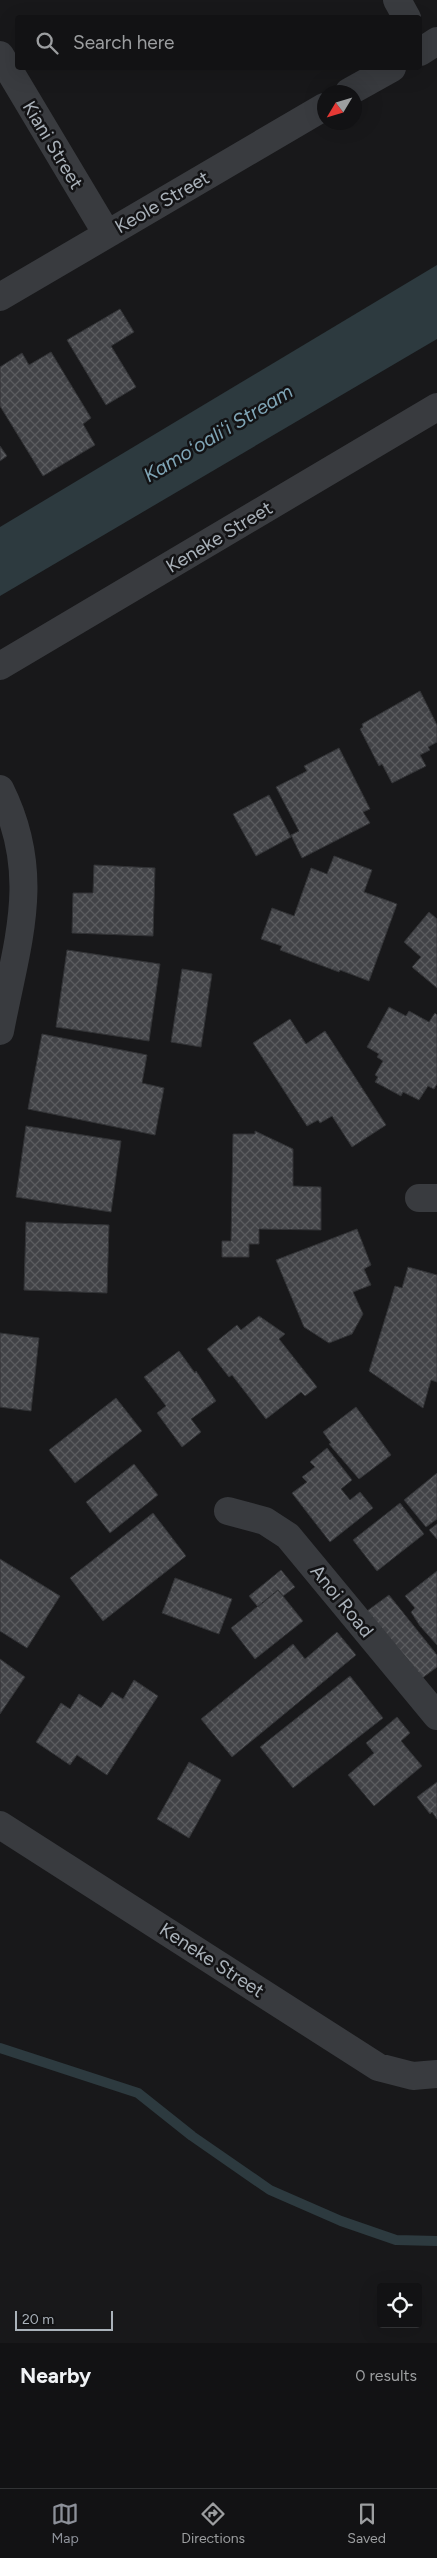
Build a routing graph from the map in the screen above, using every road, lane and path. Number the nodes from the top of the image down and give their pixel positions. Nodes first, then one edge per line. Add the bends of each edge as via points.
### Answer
1 (397, 0) edge
2 (406, 15) edge
3 (0, 55) edge
4 (388, 70) edge
5 (362, 85) edge
6 (317, 111) edge
7 (107, 234) junction
8 (0, 297) edge
9 (437, 407) edge
10 (0, 666) edge
11 (0, 789) edge
12 (0, 1031) edge
13 (228, 1511) dead end
14 (437, 1716) edge
15 (0, 1825) edge
16 (434, 2074) edge

1 - 2 street
3 - 7 street, Kiani Street
4 - 5 street
6 - 7 street, Keole Street
7 - 8 street, Keole Street
9 - 10 street, Keneke Street
11 - 12 street via 18,832 25,880 24,906
13 - 14 street, Anoi Road via 265,1521 288,1536
15 - 16 street, Keneke Street via 378,2067 404,2074

